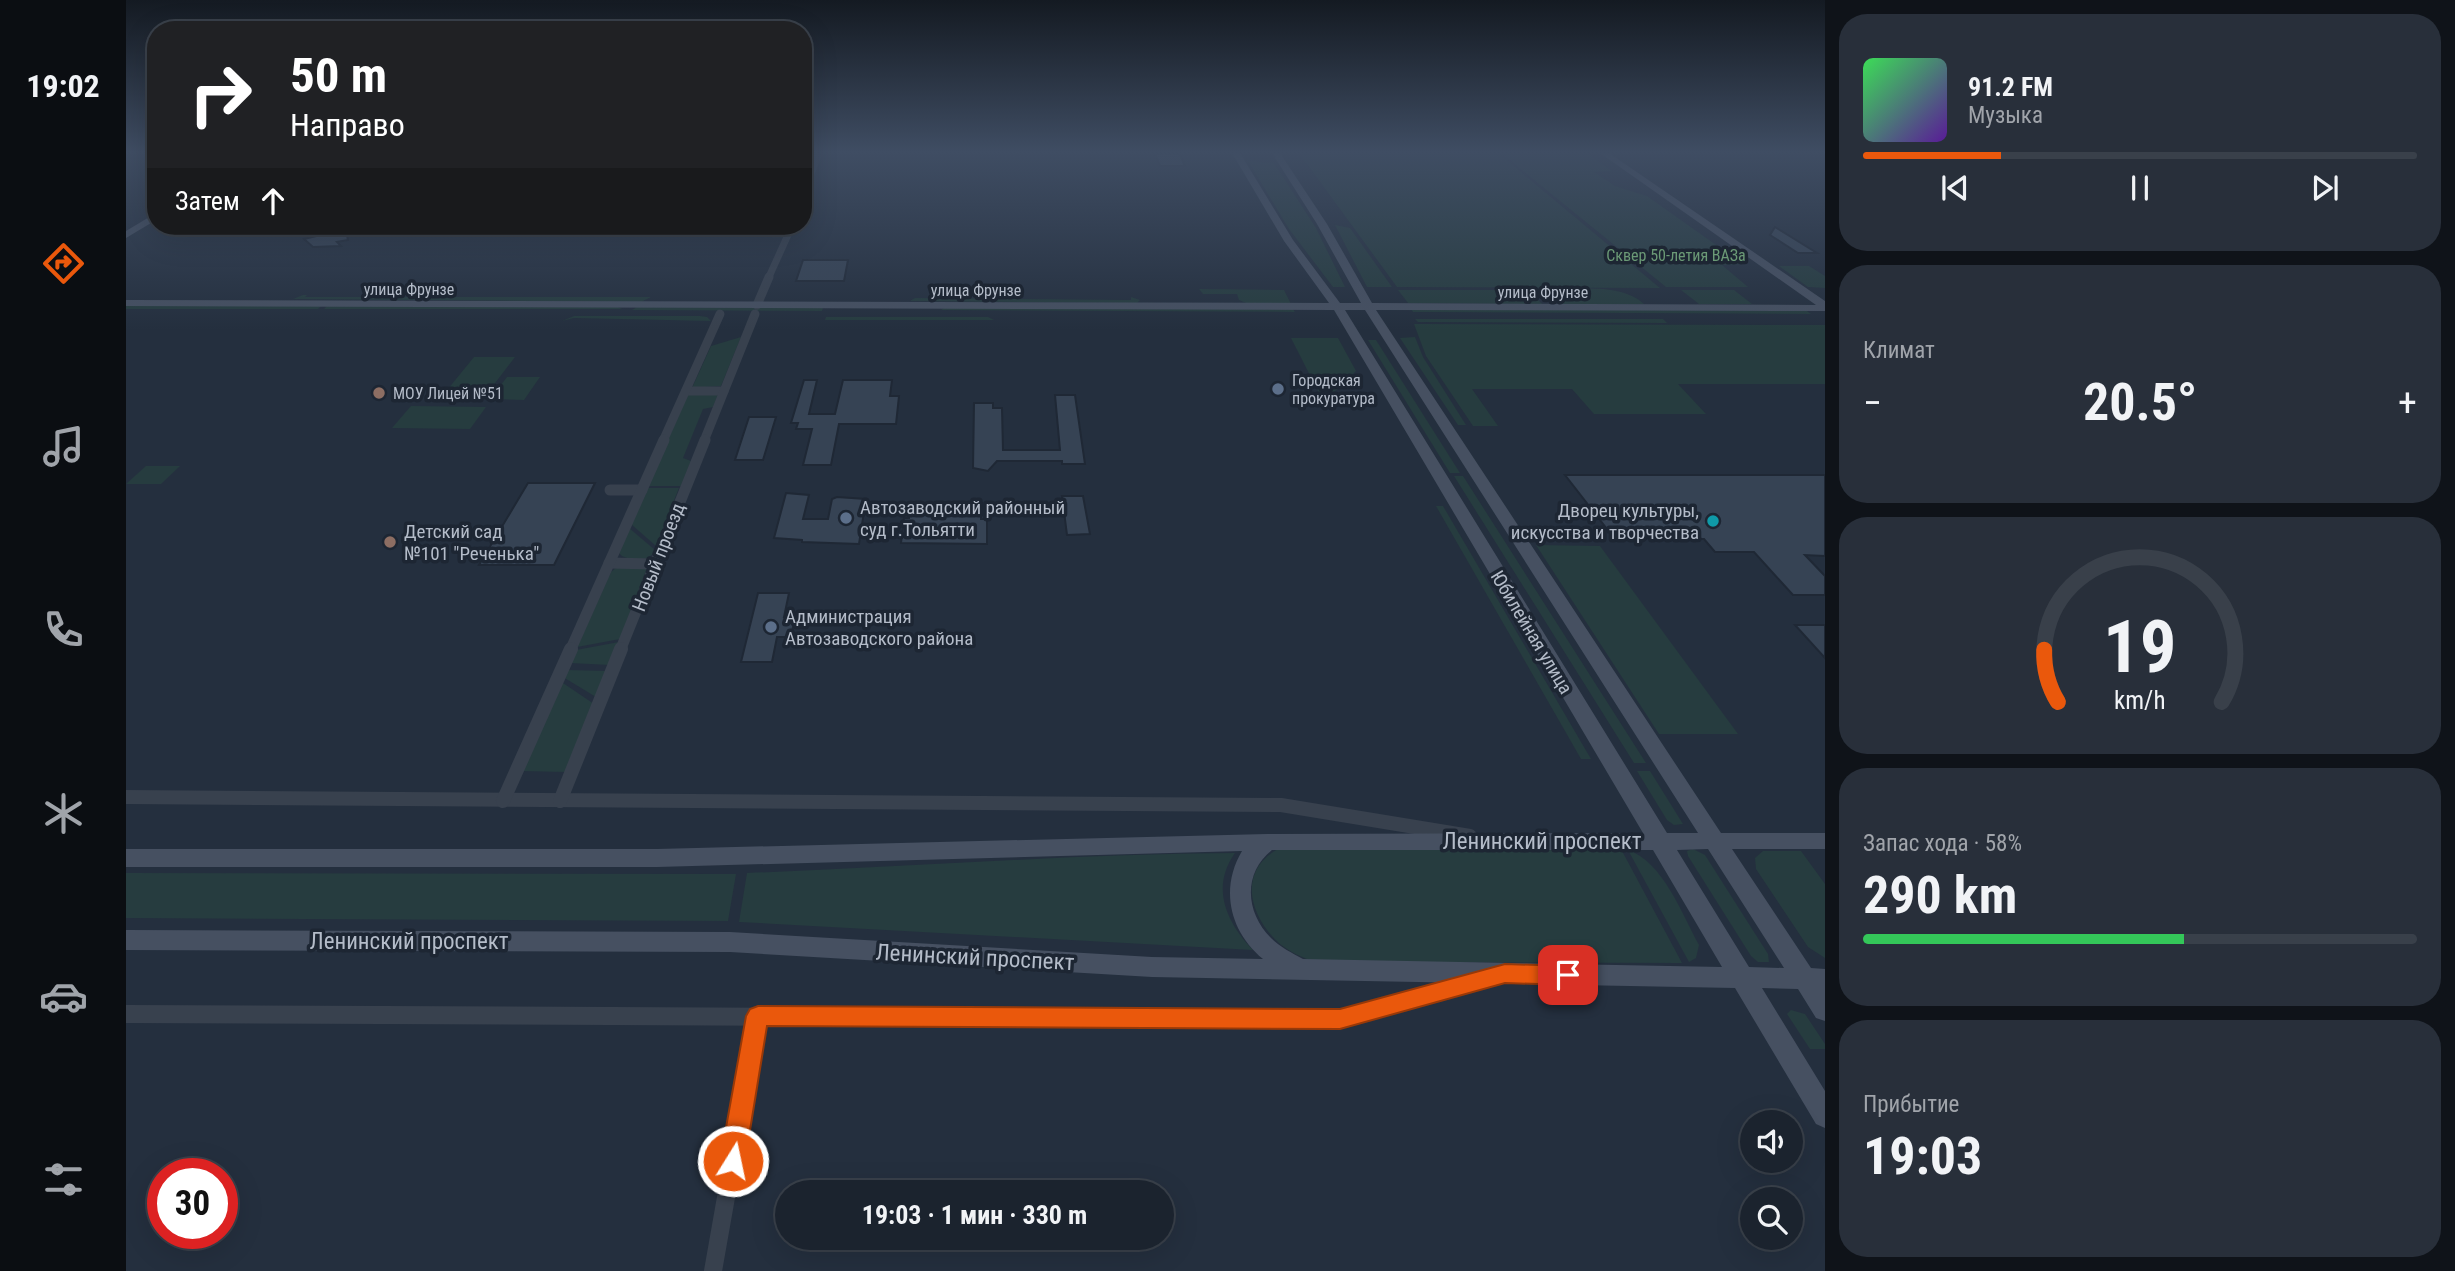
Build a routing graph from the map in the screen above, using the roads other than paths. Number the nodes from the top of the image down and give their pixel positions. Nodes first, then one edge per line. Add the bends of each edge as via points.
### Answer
1 (144, 212) edge
2 (1272, 212) edge
3 (1314, 212) edge
4 (1689, 212) edge
5 (147, 222) edge
6 (126, 223) edge
7 (126, 235) edge
8 (788, 235) edge
9 (126, 303) edge
10 (1825, 307) edge
11 (629, 309) junction
12 (756, 309) junction
13 (1340, 311) junction
14 (1370, 312) junction
15 (126, 313) edge
16 (720, 314) junction
17 (1825, 317) edge
18 (686, 391) junction
19 (724, 391) junction
20 (610, 490) dead end
21 (642, 490) junction
22 (609, 564) junction
23 (654, 564) junction
24 (126, 797) edge
25 (503, 801) junction
26 (560, 801) junction
27 (1497, 841) junction
28 (1659, 841) junction
29 (1715, 841) junction
30 (1825, 841) edge
31 (1267, 842) junction
32 (126, 858) edge
33 (126, 940) edge
34 (1298, 969) junction
35 (1505, 974) junction
36 (1741, 978) junction
37 (1815, 979) edge
38 (1825, 1010) edge
39 (126, 1014) edge
40 (758, 1016) junction
41 (1825, 1115) edge
42 (713, 1271) edge

1 - 6 main road
2 - 13 main road, Юбилейная улица
3 - 14 main road, Юбилейная улица
4 - 10 main road
5 - 7 main road
8 - 12 street, Новый проезд
9 - 11 main road, улица Фрунзе
10 - 14 main road, улица Фрунзе
11 - 12 main road, улица Фрунзе
11 - 15 main road, улица Фрунзе
11 - 16 main road, улица Фрунзе
12 - 13 main road, улица Фрунзе
12 - 16 main road, улица Фрунзе
12 - 19 street, Новый проезд
13 - 14 main road, улица Фрунзе
13 - 28 main road, Юбилейная улица
14 - 17 main road, улица Фрунзе
14 - 29 main road, Юбилейная улица
16 - 18 street, Новый проезд
18 - 19 street
18 - 21 street, Новый проезд
19 - 23 street, Новый проезд
20 - 21 street, Новый проезд
21 - 22 street, Новый проезд
22 - 23 street
22 - 25 street, Новый проезд
23 - 26 street, Новый проезд
24 - 25 street
25 - 26 street
26 - 27 street via 1281,805
27 - 28 main road, Ленинский проспект
27 - 31 main road, Ленинский проспект
28 - 29 main road, Ленинский проспект
28 - 36 main road, Юбилейная улица
29 - 30 main road, Ленинский проспект
29 - 37 main road, Юбилейная улица
31 - 32 main road, Ленинский проспект via 657,858
31 - 34 main road via 1251,855 1243,870 1241,904 1247,924 1261,943
33 - 34 main road, Ленинский проспект via 730,942 1152,967
34 - 35 main road, Ленинский проспект
35 - 36 main road, Ленинский проспект
35 - 40 street via 1340,1019
36 - 37 main road, Ленинский проспект
36 - 41 main road, Юбилейная улица
37 - 38 main road, Юбилейная улица
39 - 40 street
40 - 42 street

